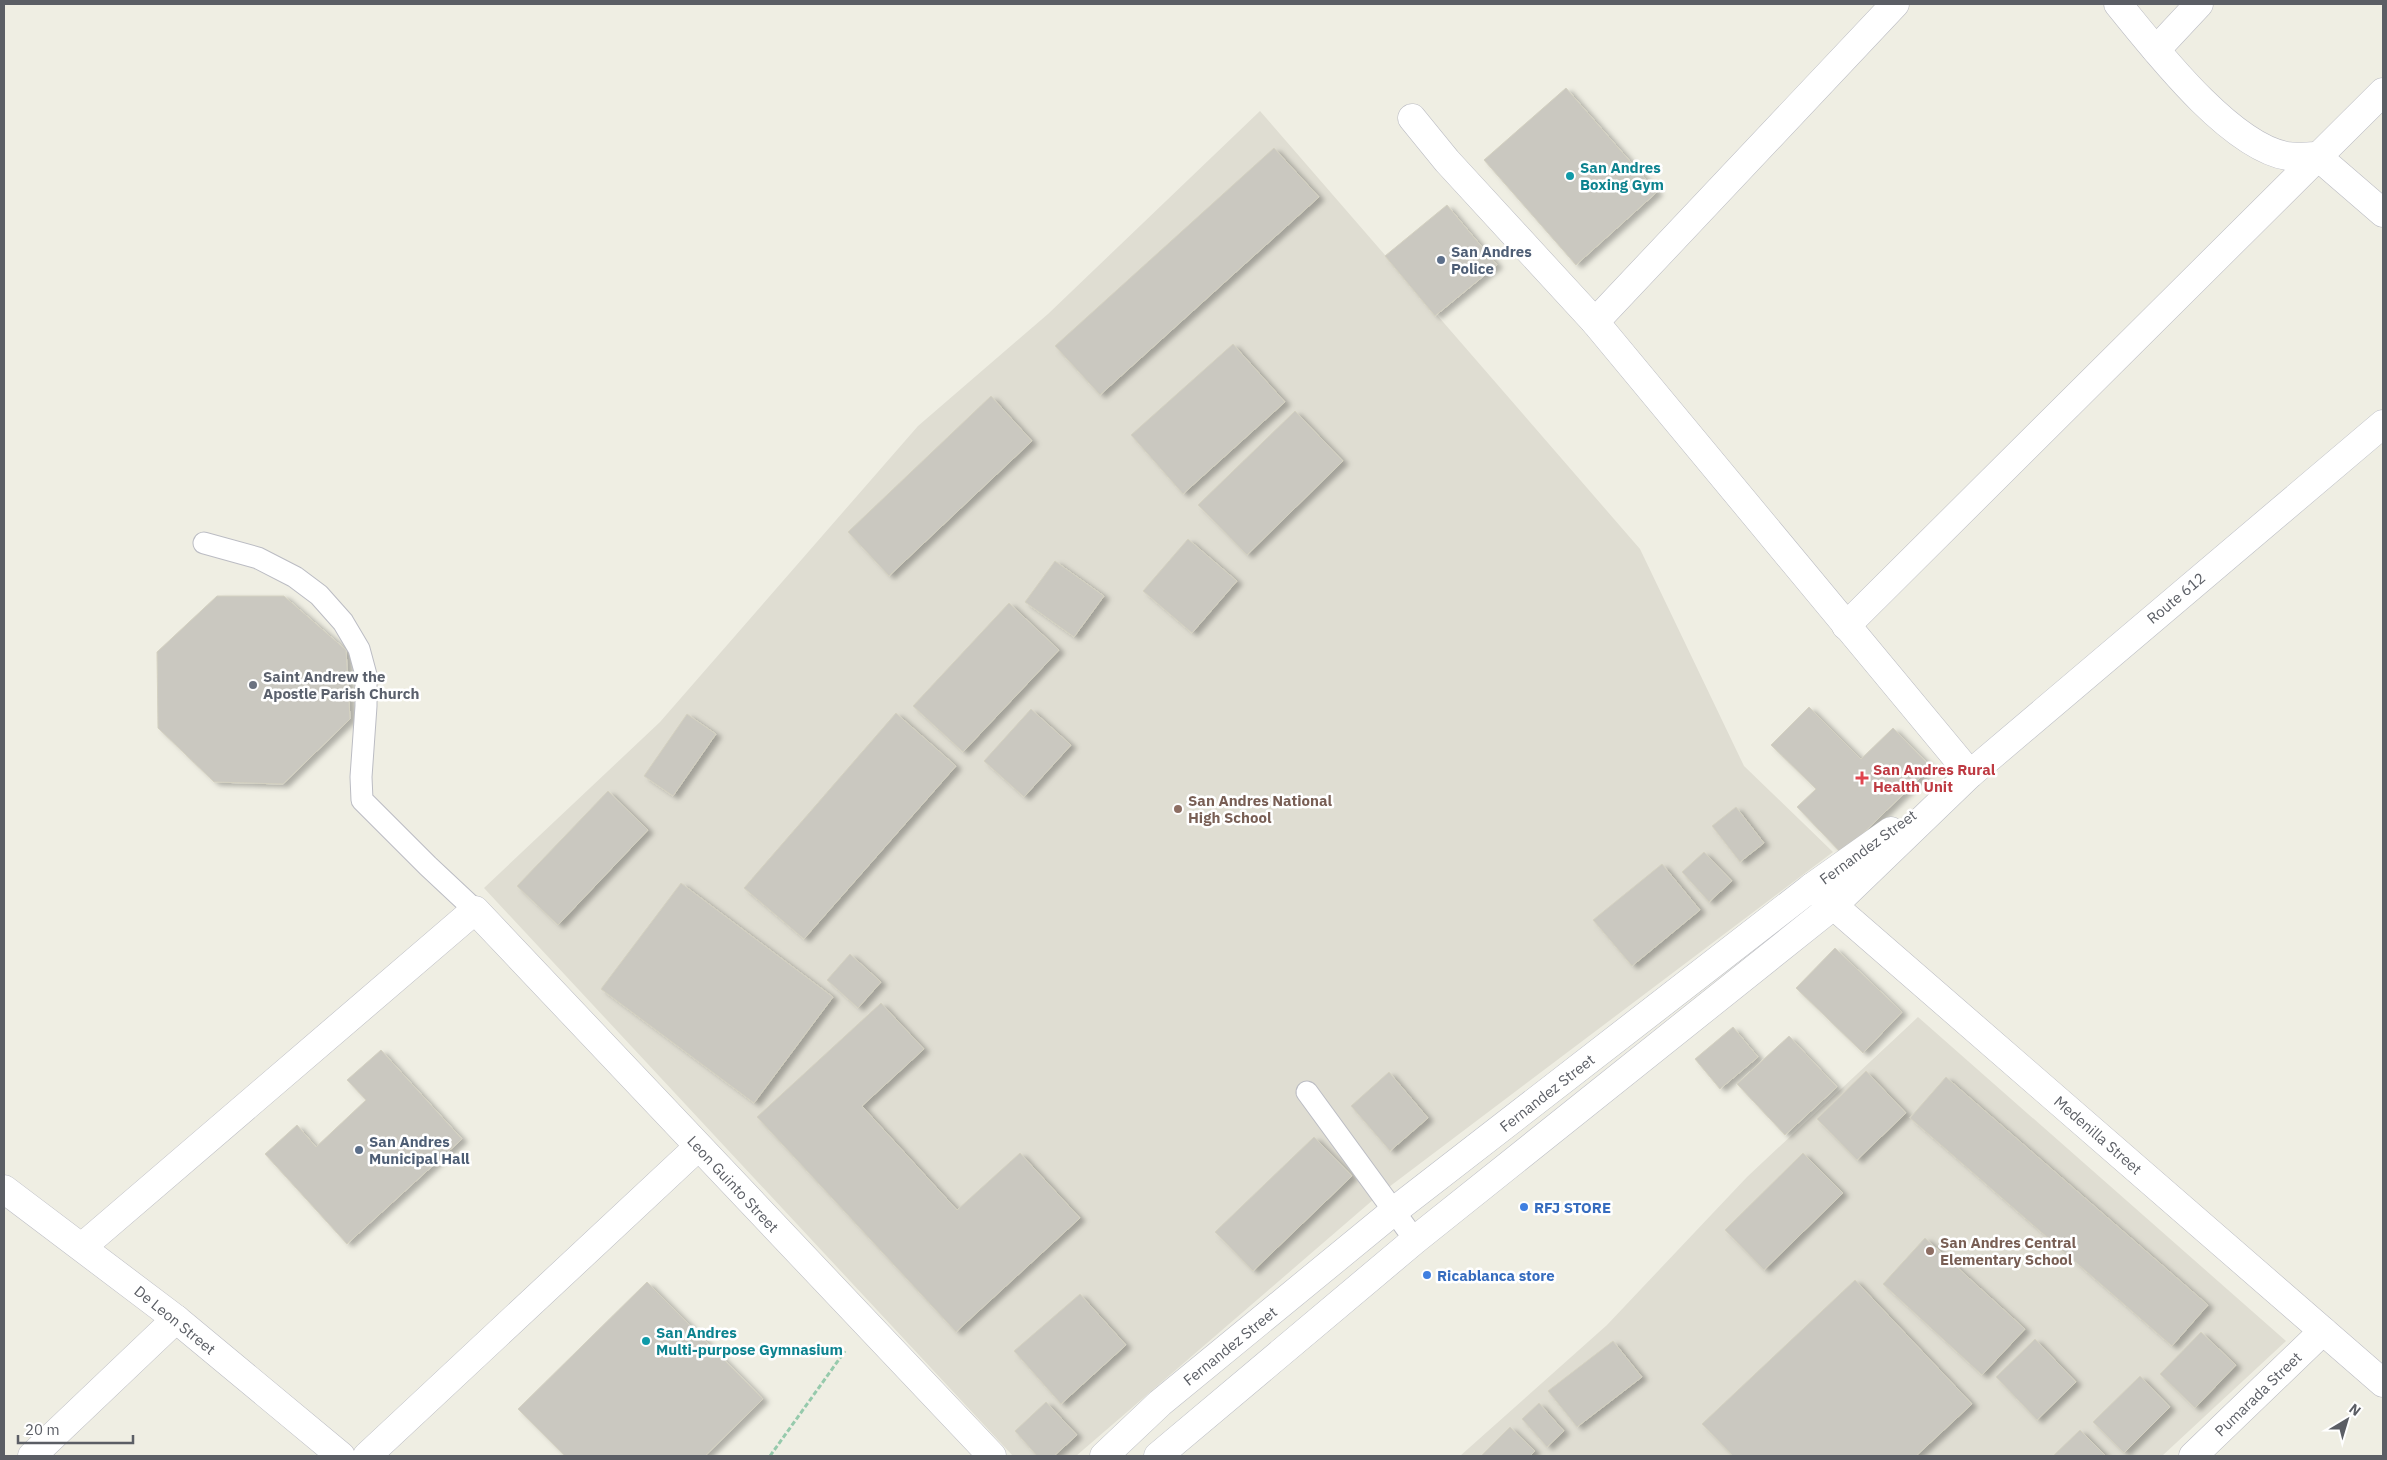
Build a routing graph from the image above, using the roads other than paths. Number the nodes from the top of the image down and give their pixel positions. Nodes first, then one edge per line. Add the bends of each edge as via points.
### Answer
1 (1895, 4) edge
2 (2118, 4) edge
3 (2200, 4) edge
4 (2156, 50) junction
5 (2383, 92) edge
6 (1412, 118) dead end
7 (2318, 156) junction
8 (2383, 214) edge
9 (1595, 322) junction
10 (2383, 424) edge
11 (204, 543) dead end
12 (1846, 626) junction
13 (1970, 774) junction
14 (1812, 887) junction
15 (1833, 906) junction
16 (475, 910) junction
17 (1308, 1092) dead end
18 (698, 1147) junction
19 (4, 1189) edge
20 (1394, 1212) junction
21 (1415, 1240) junction
22 (82, 1247) junction
23 (176, 1319) junction
24 (2323, 1331) junction
25 (2383, 1383) edge
26 (32, 1456) edge
27 (341, 1456) edge
28 (367, 1456) edge
29 (992, 1456) edge
30 (1104, 1456) edge
31 (1158, 1456) edge
32 (2193, 1456) edge

1 - 9 street
2 - 4 street
3 - 4 street
4 - 7 street via 2196,95 2230,125 2262,146 2287,156
5 - 7 street
6 - 9 street via 1447,161
7 - 8 street
7 - 12 street
9 - 12 street
10 - 13 street, Route 612
11 - 16 lane via 258,558 295,577 318,595 343,622 359,649 366,675 362,800
12 - 13 street
13 - 14 street, Fernandez Street
13 - 15 street, Fernandez Street
14 - 15 street, Medenilla Street
14 - 20 street, Fernandez Street
15 - 21 street, Fernandez Street
15 - 24 street, Medenilla Street
16 - 18 street, Leon Guinto Street
16 - 22 street
17 - 20 lane
18 - 28 street
18 - 29 street, Leon Guinto Street
19 - 22 street, De Leon Street
20 - 21 lane
20 - 30 street, Fernandez Street via 1160,1404
21 - 31 street, Fernandez Street
22 - 23 street, De Leon Street
23 - 26 street
23 - 27 street, De Leon Street
24 - 25 street, Medenilla Street
24 - 32 street, Pumarada Street

